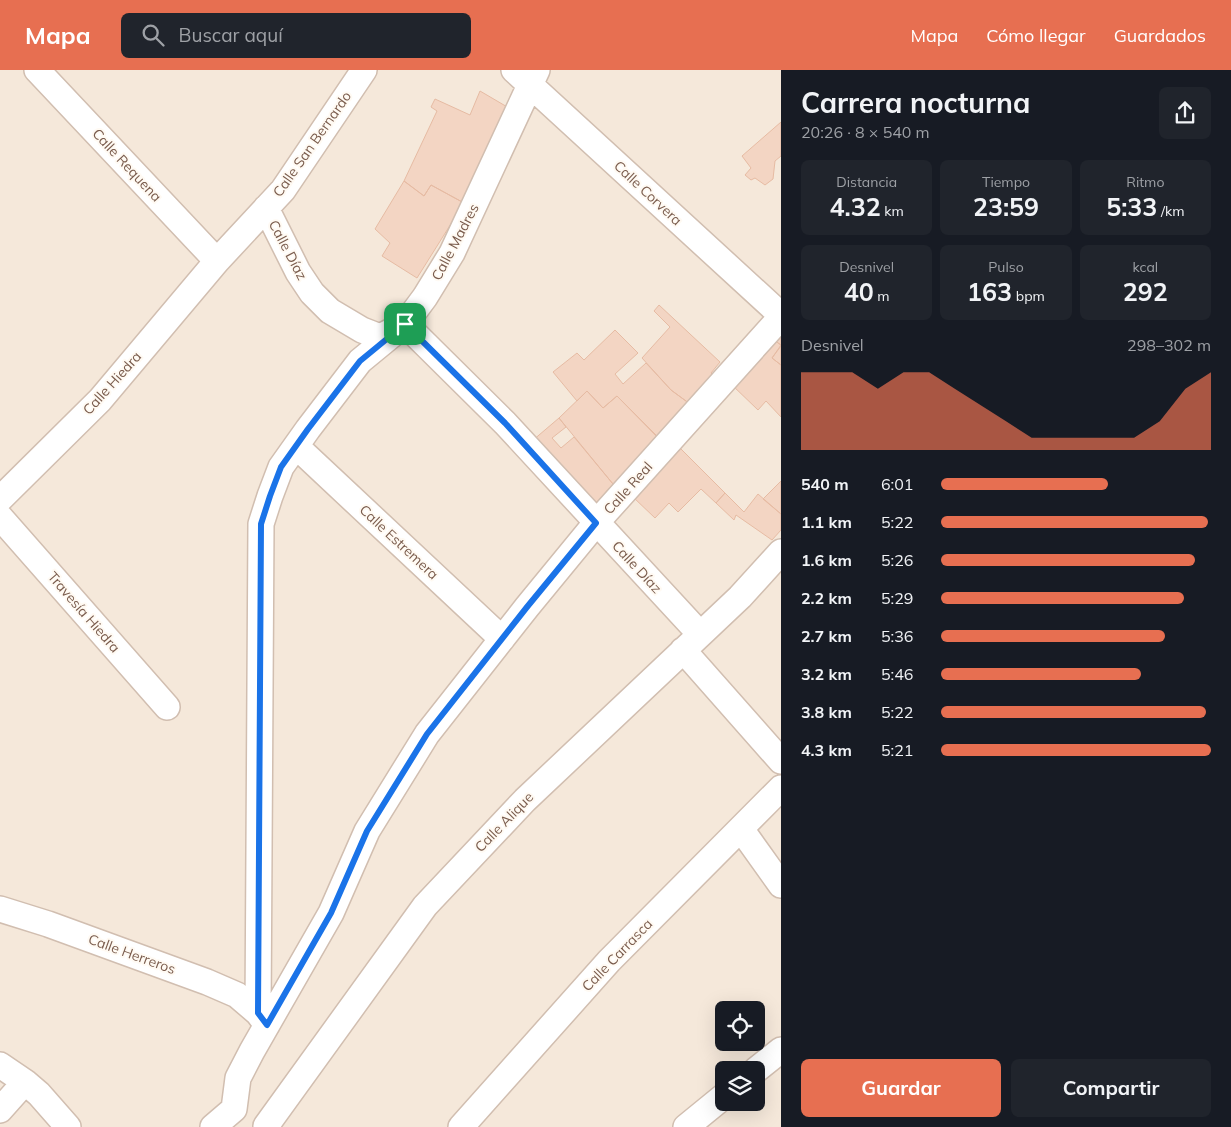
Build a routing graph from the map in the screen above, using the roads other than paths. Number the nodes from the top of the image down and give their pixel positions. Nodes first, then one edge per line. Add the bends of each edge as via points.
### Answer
1 (37, 70) edge
2 (364, 70) edge
3 (527, 75) edge
4 (266, 208) junction
5 (217, 261) junction
6 (781, 316) edge
7 (405, 324) junction
8 (296, 446) junction
9 (0, 499) edge
10 (0, 517) edge
11 (596, 523) junction
12 (781, 552) edge
13 (502, 639) junction
14 (692, 642) junction
15 (167, 708) dead end
16 (781, 762) edge
17 (781, 788) edge
18 (741, 829) junction
19 (781, 885) edge
20 (0, 909) edge
21 (262, 1019) junction
22 (781, 1050) edge
23 (765, 1063) edge
24 (0, 1065) edge
25 (25, 1082) junction
26 (715, 1103) edge
27 (0, 1110) edge
28 (236, 1118) edge
29 (68, 1127) edge
30 (213, 1127) edge
31 (266, 1127) edge
32 (460, 1127) edge
33 (686, 1127) edge

1 - 5 street, Calle Requena
2 - 4 street, Calle San Bernardo via 283,190
3 - 6 street, Calle Corvera
3 - 7 street, Calle Madres via 452,253
4 - 5 street, Calle San Bernardo
4 - 7 street, Calle Díaz via 298,272 330,311 380,337
5 - 9 street, Calle Hiedra via 100,400
6 - 11 street, Calle Real
7 - 8 street, Calle Madres via 360,361
7 - 11 street, Calle Díaz via 505,423
8 - 13 street, Calle Estremera
8 - 21 street, Calle Madres via 281,467 261,524
10 - 15 street, Travesía Hiedra
11 - 13 street, Calle Real
11 - 14 street, Calle Díaz
12 - 14 street, Calle Alique
13 - 21 street, Calle Real via 427,734 367,831 331,913
14 - 16 street, Calle Díaz
14 - 31 street, Calle Alique via 524,800 425,906
17 - 18 street, Calle Carrasca
18 - 19 street
18 - 32 street, Calle Carrasca via 610,961
20 - 21 street, Calle Herreros via 237,995
21 - 28 street, Calle Real via 238,1078
22 - 23 street
24 - 25 street
25 - 27 street
25 - 29 street
26 - 33 street
28 - 30 street
28 - 31 street via 254,1113

